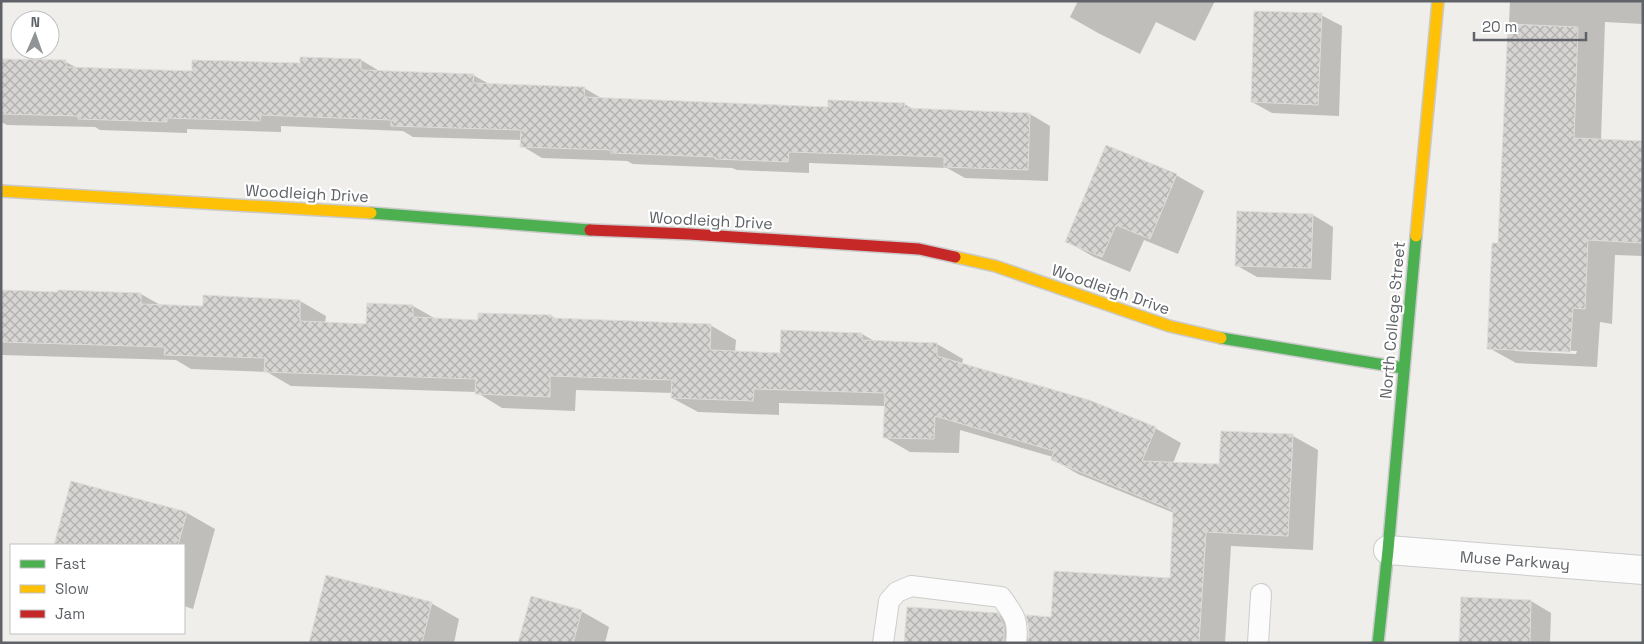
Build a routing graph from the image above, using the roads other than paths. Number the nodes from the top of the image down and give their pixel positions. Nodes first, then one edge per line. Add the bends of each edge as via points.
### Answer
1 (1438, 1) edge
2 (1, 191) edge
3 (1403, 368) junction
4 (1388, 550) junction
5 (1643, 570) edge
6 (1261, 594) dead end
7 (883, 643) edge
8 (1016, 643) edge
9 (1258, 643) edge
10 (1378, 643) edge

1 - 3 street, North College Street
2 - 3 street, Woodleigh Drive via 919,249 995,266 1169,326 1226,339
3 - 4 street, North College Street
4 - 5 street, Muse Parkway
4 - 10 street, North College Street
6 - 9 lane
7 - 8 lane via 889,601 896,592 911,586 1001,597 1013,612 1018,627

